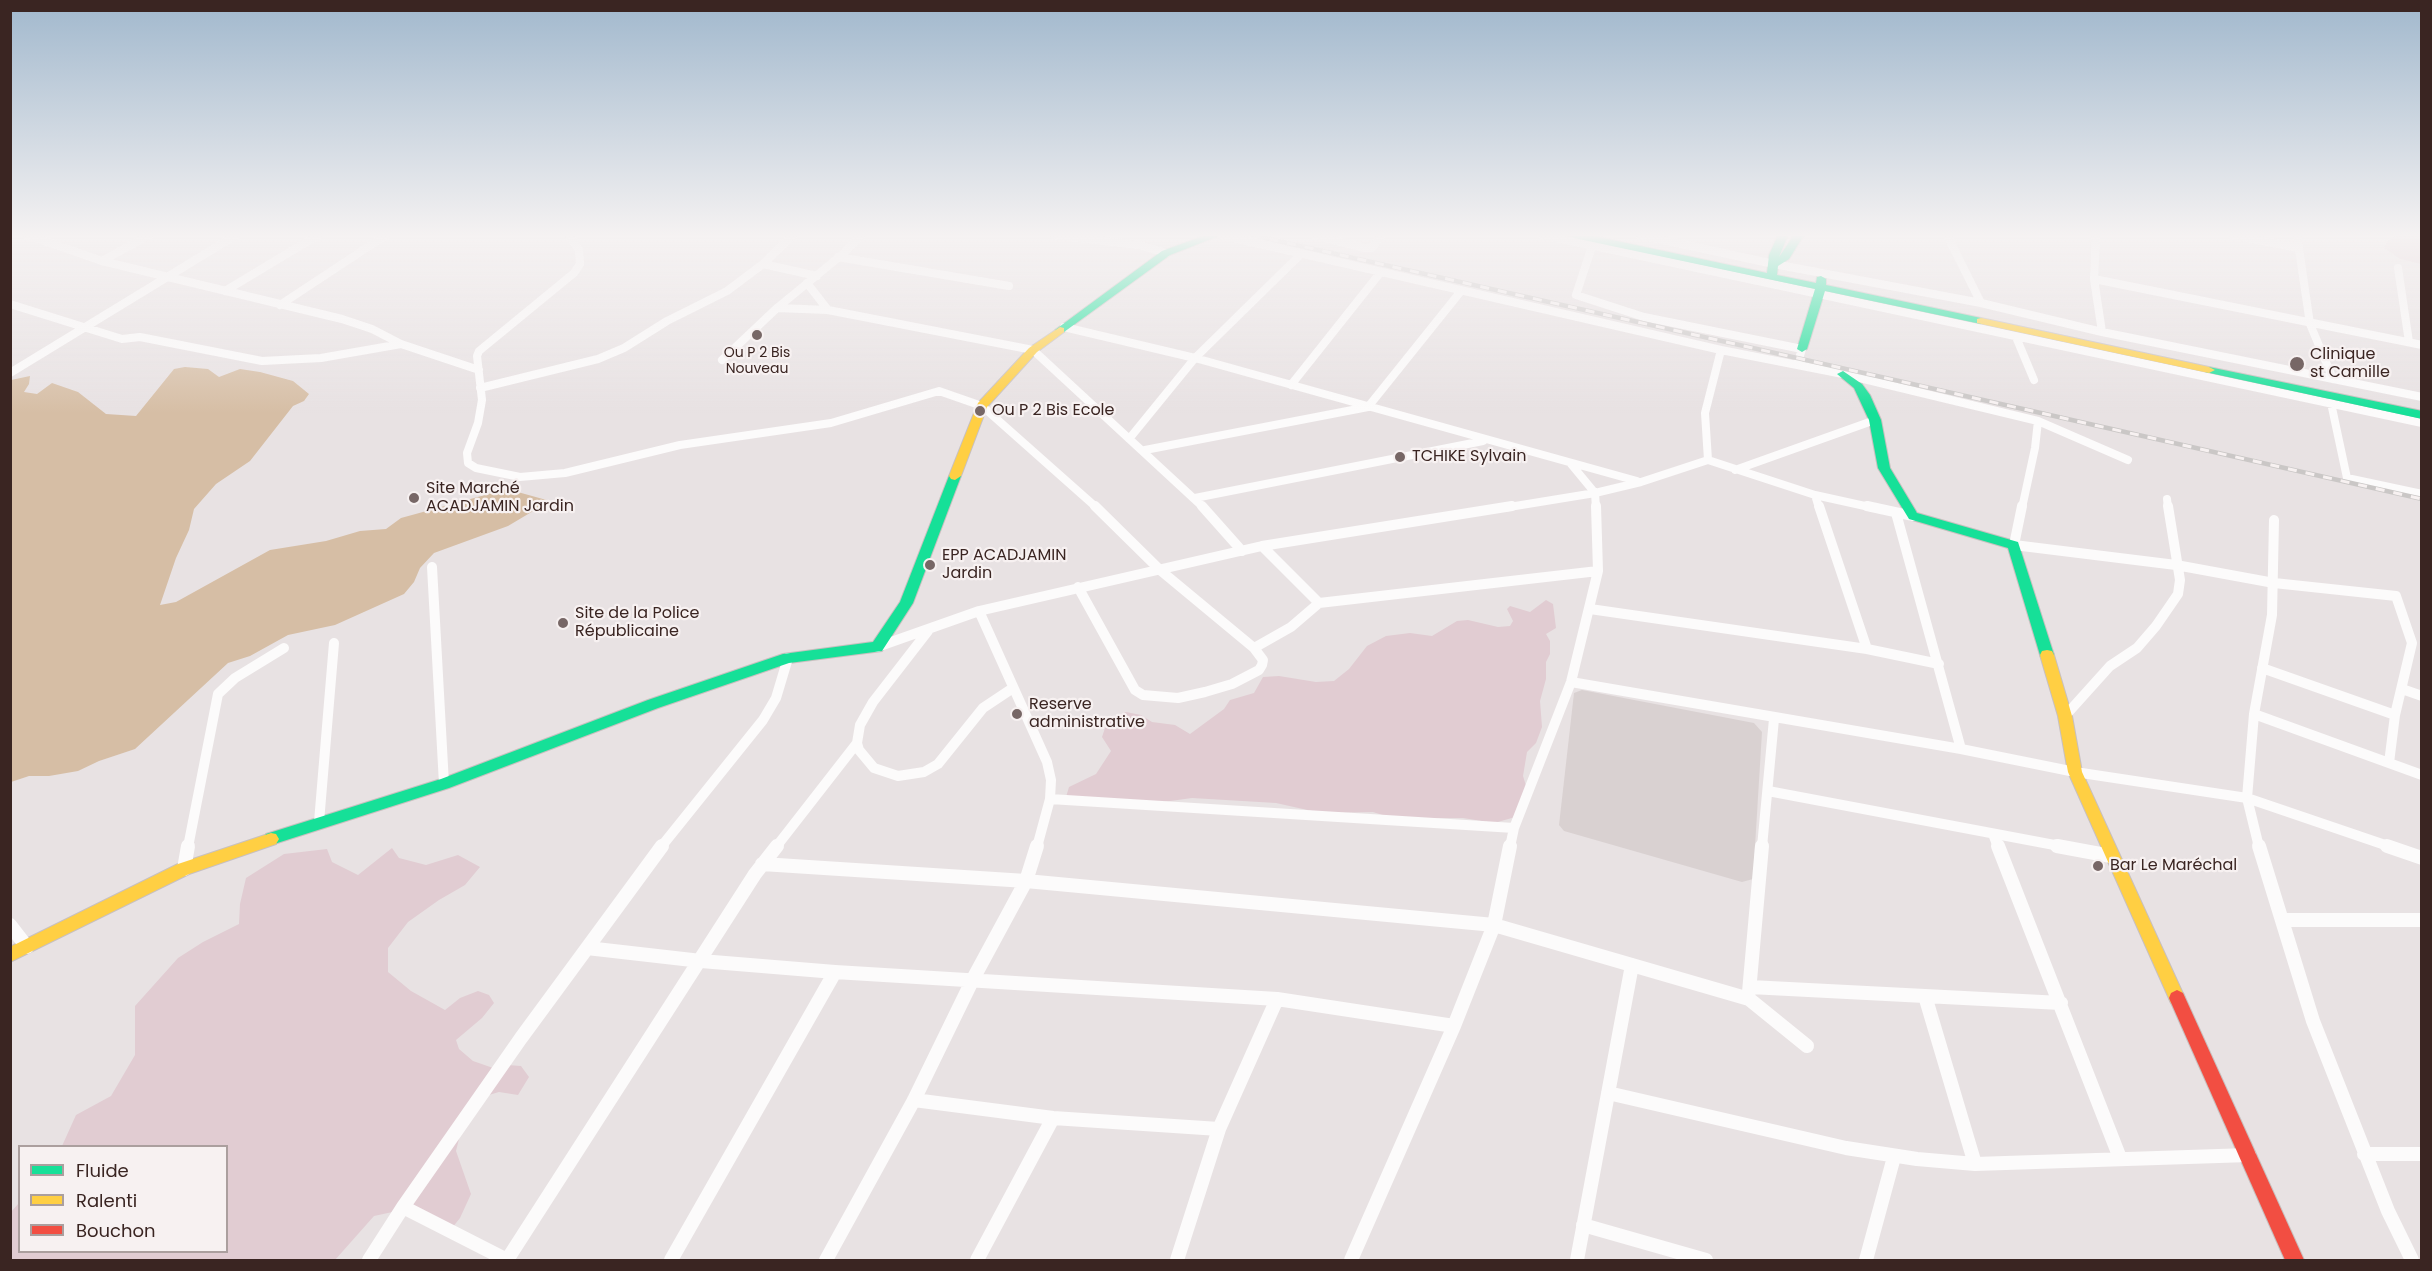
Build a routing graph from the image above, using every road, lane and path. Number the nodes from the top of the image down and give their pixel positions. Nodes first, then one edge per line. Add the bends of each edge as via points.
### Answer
1 (136, 294) edge
2 (238, 294) edge
3 (296, 294) edge
4 (549, 294) edge
5 (721, 294) edge
6 (793, 294) edge
7 (816, 294) edge
8 (1109, 294) edge
9 (1260, 294) edge
10 (1363, 294) edge
11 (1458, 294) edge
12 (1476, 294) edge
13 (1576, 294) edge
14 (1819, 294) edge
15 (1846, 294) edge
16 (1851, 294) edge
17 (1853, 294) edge
18 (1920, 294) edge
19 (1976, 294) edge
20 (2096, 294) edge
21 (2168, 294) edge
22 (2306, 294) edge
23 (2402, 294) edge
24 (1980, 303) junction
25 (10, 304) edge
26 (280, 305) junction
27 (777, 308) junction
28 (828, 310) junction
29 (2310, 324) junction
30 (83, 327) junction
31 (1064, 327) junction
32 (2102, 332) junction
33 (2016, 337) junction
34 (2409, 342) junction
35 (401, 344) junction
36 (2421, 345) edge
37 (1802, 349) junction
38 (1033, 350) junction
39 (1721, 350) junction
40 (1195, 358) junction
41 (722, 360) dead end
42 (1797, 365) junction
43 (479, 370) junction
44 (10, 373) edge
45 (1843, 374) junction
46 (2333, 379) junction
47 (2034, 380) dead end
48 (1291, 385) junction
49 (480, 388) junction
50 (2421, 397) edge
51 (2331, 403) junction
52 (982, 406) junction
53 (2421, 406) edge
54 (1368, 407) junction
55 (2421, 415) edge
56 (1875, 420) junction
57 (2038, 421) junction
58 (2421, 423) edge
59 (1129, 439) junction
60 (1488, 440) junction
61 (1145, 450) junction
62 (1708, 460) junction
63 (2128, 460) dead end
64 (1571, 464) junction
65 (1735, 470) junction
66 (1641, 482) junction
67 (1595, 493) junction
68 (2421, 494) edge
69 (1815, 495) junction
70 (1195, 498) junction
71 (2167, 499) dead end
72 (1896, 513) junction
73 (1913, 516) junction
74 (2274, 520) dead end
75 (2014, 545) junction
76 (1262, 546) junction
77 (1242, 550) junction
78 (2176, 565) junction
79 (432, 567) dead end
80 (1160, 570) junction
81 (1598, 572) junction
82 (2274, 583) junction
83 (1078, 587) junction
84 (1320, 603) junction
85 (1590, 609) junction
86 (979, 611) junction
87 (928, 630) junction
88 (334, 643) dead end
89 (877, 647) junction
90 (284, 648) dead end
91 (1254, 648) junction
92 (1867, 649) junction
93 (788, 658) junction
94 (1940, 664) junction
95 (2262, 669) junction
96 (1571, 682) junction
97 (1013, 688) junction
98 (2402, 689) junction
99 (2421, 696) edge
100 (2254, 714) junction
101 (2395, 715) junction
102 (2065, 716) junction
103 (1774, 719) junction
104 (857, 743) junction
105 (1961, 749) junction
106 (2389, 764) junction
107 (2074, 772) junction
108 (2421, 775) edge
109 (444, 784) junction
110 (1768, 791) junction
111 (2247, 798) junction
112 (1050, 799) junction
113 (319, 822) junction
114 (1514, 828) junction
115 (1993, 834) junction
116 (2111, 856) junction
117 (2421, 858) edge
118 (762, 864) junction
119 (184, 869) junction
120 (1026, 881) junction
121 (2283, 920) junction
122 (2421, 920) edge
123 (10, 925) edge
124 (1494, 926) junction
125 (27, 947) junction
126 (587, 948) junction
127 (10, 955) edge
128 (701, 961) junction
129 (1632, 965) junction
130 (835, 972) junction
131 (973, 979) junction
132 (1749, 993) junction
133 (1925, 996) junction
134 (1277, 999) junction
135 (2061, 1004) junction
136 (1454, 1026) junction
137 (1807, 1046) dead end
138 (1608, 1094) junction
139 (914, 1100) junction
140 (1053, 1118) junction
141 (1219, 1129) junction
142 (2364, 1154) junction
143 (2421, 1154) edge
144 (2249, 1155) junction
145 (1894, 1157) junction
146 (2120, 1158) junction
147 (1975, 1164) junction
148 (403, 1207) junction
149 (1584, 1225) junction
150 (369, 1260) edge
151 (507, 1260) edge
152 (671, 1260) edge
153 (826, 1260) edge
154 (977, 1260) edge
155 (1177, 1260) edge
156 (1351, 1260) edge
157 (1577, 1260) edge
158 (1706, 1260) edge
159 (1866, 1260) edge
160 (2295, 1260) edge
161 (2412, 1260) edge

1 - 30 street
2 - 26 street
3 - 26 street
4 - 43 street via 479,351
5 - 49 street via 598,359
6 - 27 street
7 - 28 street
8 - 31 main road
9 - 40 street
10 - 48 street
11 - 54 street
12 - 39 street
13 - 37 street via 1644,317
14 - 37 main road
15 - 33 street
16 - 55 main road
17 - 53 main road
18 - 24 street
19 - 24 street
20 - 32 street
21 - 29 street
22 - 29 street
23 - 34 street
24 - 32 street
25 - 30 street
26 - 35 street via 372,329
27 - 28 street
27 - 41 street
28 - 38 street
29 - 34 street
29 - 46 street
30 - 35 street via 122,339 140,337 262,361 313,359
30 - 44 street
31 - 38 main road
31 - 40 street
32 - 46 street
33 - 47 street
33 - 51 street
34 - 36 street
35 - 43 street
37 - 42 street
38 - 52 main road
38 - 59 street
39 - 42 street
39 - 62 street via 1705,413
40 - 48 street
40 - 59 street
42 - 45 street
43 - 49 street
45 - 56 main road via 1858,386
45 - 57 street
46 - 50 street
48 - 54 street
49 - 52 street via 482,400 466,453 468,463 520,477 565,473 680,445 831,423 939,391
51 - 58 street
51 - 68 street via 2347,478
52 - 80 street via 1115,524
52 - 89 main road via 906,603
54 - 60 street
54 - 61 street
56 - 65 street
56 - 73 main road via 1884,468
57 - 63 street
57 - 75 street
59 - 61 street
60 - 64 street
60 - 70 street
61 - 70 street
62 - 65 street
62 - 66 street
64 - 66 street
64 - 67 street
65 - 69 street
66 - 67 street
67 - 76 street
67 - 81 street
69 - 72 street
69 - 92 street
70 - 77 street
71 - 78 street
72 - 73 street
72 - 94 street
73 - 75 main road
74 - 82 street
75 - 78 street
75 - 102 main road
76 - 77 street
76 - 84 street
77 - 80 street
78 - 82 street
78 - 102 street via 2178,594 2156,626 2137,648 2110,666
79 - 109 street
80 - 83 street
80 - 91 street
81 - 84 street
81 - 85 street
82 - 95 street
82 - 98 street via 2396,596 2412,643
83 - 86 street
83 - 91 street via 1135,690 1143,695 1178,698 1232,684 1262,665 1263,660
84 - 91 street via 1291,627
85 - 92 street
85 - 96 street
86 - 87 street
86 - 97 street
87 - 89 street
87 - 104 street via 873,702 860,725
88 - 113 street
89 - 93 main road
90 - 119 street via 235,678 218,694
92 - 94 street
93 - 109 main road via 653,704
93 - 126 street via 776,698 763,720 683,817
94 - 105 street
95 - 100 street
95 - 101 street
96 - 103 street
96 - 114 street
97 - 104 street via 983,708 938,764 924,772 887,774 874,768
97 - 112 street via 1047,762
98 - 99 street
98 - 101 street
100 - 106 street
100 - 111 street
101 - 106 street
102 - 107 main road
103 - 105 street
103 - 110 street
104 - 118 street
105 - 107 street
106 - 108 street
107 - 111 street
107 - 116 main road
109 - 113 main road
110 - 115 street
110 - 132 street
111 - 117 street
111 - 121 street
112 - 114 street
112 - 120 street
113 - 119 main road
114 - 124 street
115 - 116 street
115 - 135 street
116 - 144 main road
118 - 120 street
118 - 128 street
119 - 125 main road
120 - 124 street
120 - 131 street
121 - 122 street
121 - 142 street via 2313,1021
123 - 125 street
124 - 129 street
124 - 136 street
125 - 127 main road
126 - 128 street
126 - 148 street
128 - 130 street
128 - 151 street
129 - 132 street
129 - 138 street
130 - 131 street
130 - 152 street
131 - 134 street
131 - 139 street
132 - 133 street
132 - 137 street
133 - 135 street
133 - 147 street
134 - 136 street
134 - 141 street
135 - 146 street
136 - 156 street
138 - 145 street
138 - 149 street
139 - 140 street
139 - 153 street
140 - 141 street
140 - 154 street
141 - 155 street
142 - 143 street
142 - 161 street
144 - 146 street
144 - 160 main road
145 - 147 street
145 - 159 street
146 - 147 street
148 - 150 street
148 - 151 street
149 - 157 street
149 - 158 street

